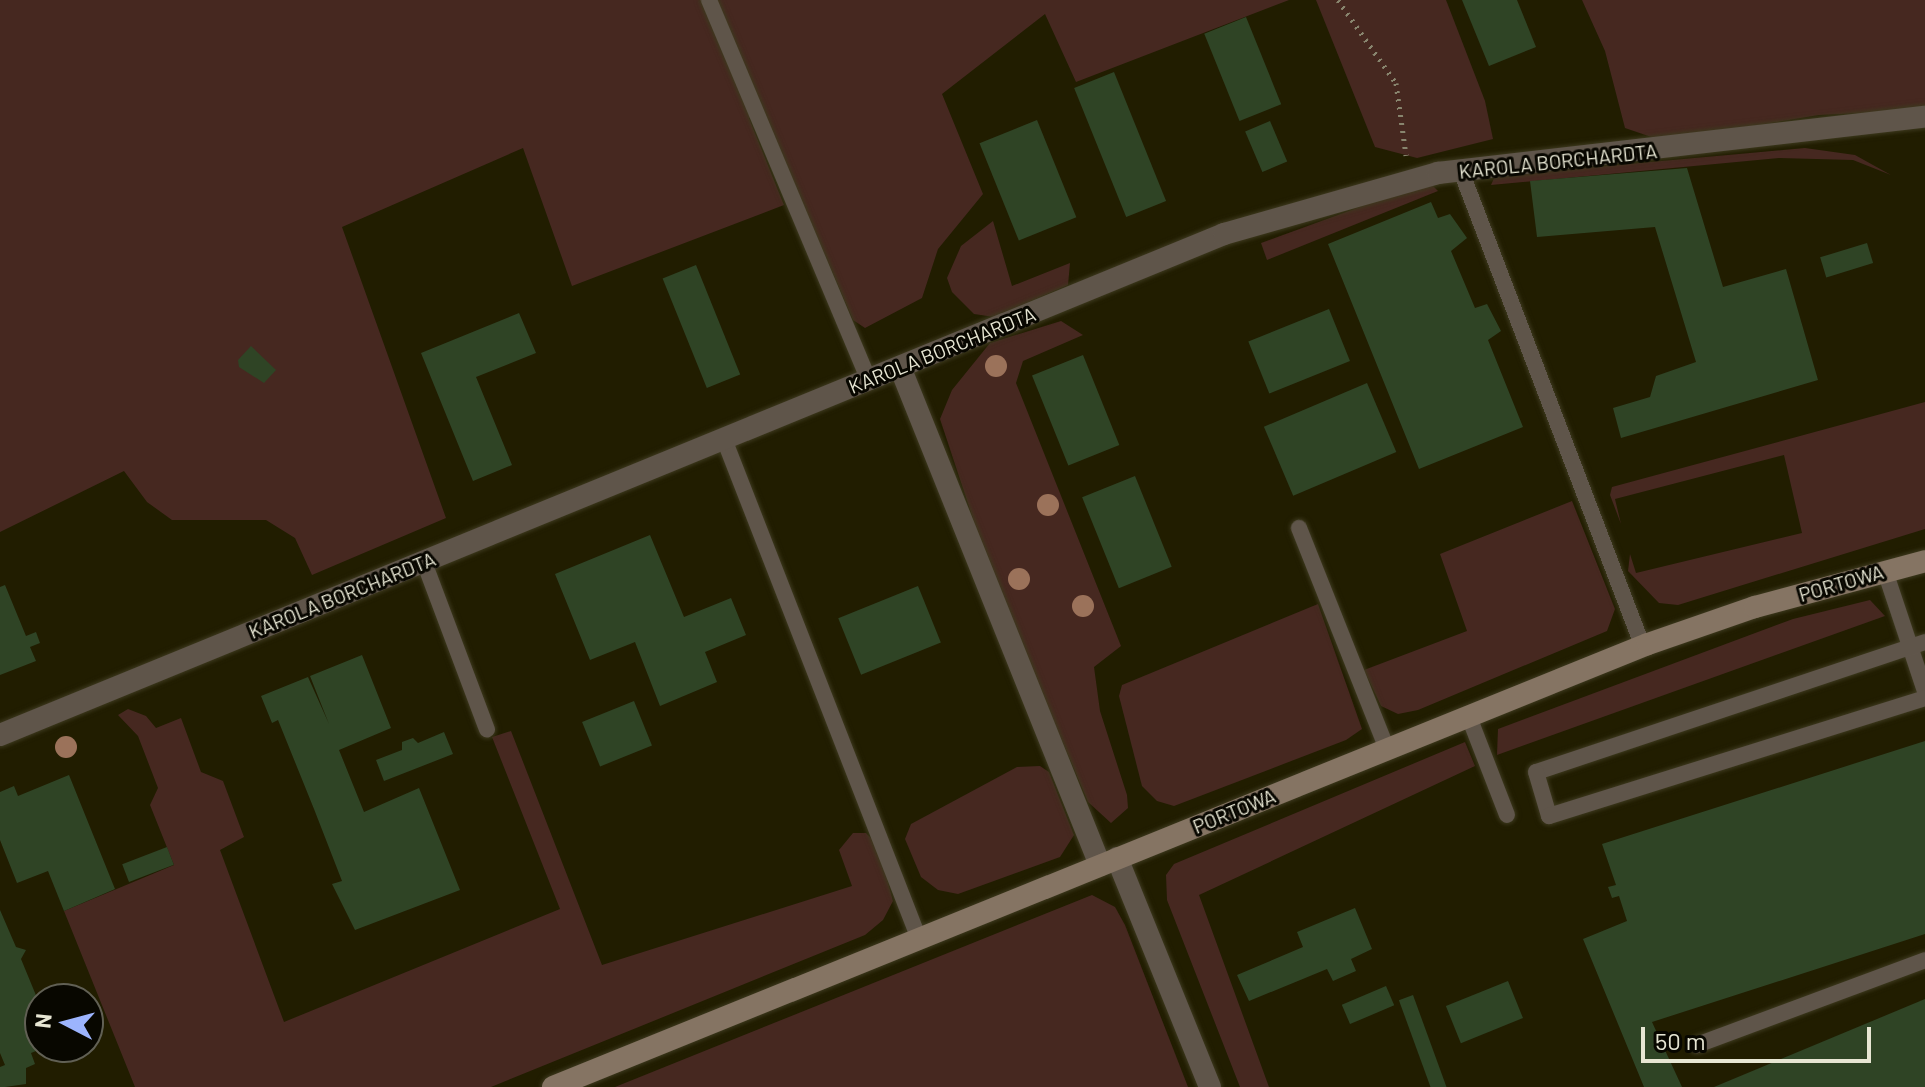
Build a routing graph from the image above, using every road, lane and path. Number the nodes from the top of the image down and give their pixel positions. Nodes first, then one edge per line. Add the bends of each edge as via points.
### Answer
1 (709, 0) edge
2 (1338, 0) edge
3 (1925, 117) edge
4 (1461, 171) junction
5 (1406, 180) junction
6 (900, 367) junction
7 (869, 380) junction
8 (724, 439) junction
9 (1299, 528) dead end
10 (1925, 561) edge
11 (424, 562) junction
12 (1885, 571) junction
13 (1917, 645) edge
14 (1643, 647) junction
15 (1925, 691) edge
16 (1925, 698) edge
17 (1469, 717) junction
18 (487, 730) dead end
19 (0, 735) edge
20 (1387, 749) junction
21 (1507, 815) dead end
22 (1108, 862) junction
23 (919, 939) junction
24 (1925, 960) edge
25 (1697, 1045) dead end
26 (553, 1087) edge
27 (1210, 1087) edge

1 - 7 lane
2 - 5 path via 1396,83 1407,129
3 - 4 street, KAROLA BORCHARDTA
4 - 5 street, KAROLA BORCHARDTA
4 - 14 lane
5 - 6 street, KAROLA BORCHARDTA via 1224,234
6 - 7 street, KAROLA BORCHARDTA
6 - 22 street
7 - 8 street, KAROLA BORCHARDTA
8 - 11 street, KAROLA BORCHARDTA
8 - 23 lane
9 - 20 lane
10 - 12 main road, PORTOWA
11 - 18 lane
11 - 19 street, KAROLA BORCHARDTA
12 - 13 lane
12 - 14 main road, PORTOWA
13 - 15 lane
13 - 16 lane via 1536,772 1549,816
14 - 17 main road, PORTOWA
17 - 20 main road, PORTOWA
17 - 21 lane
20 - 22 main road, PORTOWA
22 - 23 main road, PORTOWA
22 - 27 street
23 - 26 main road, PORTOWA
24 - 25 lane

